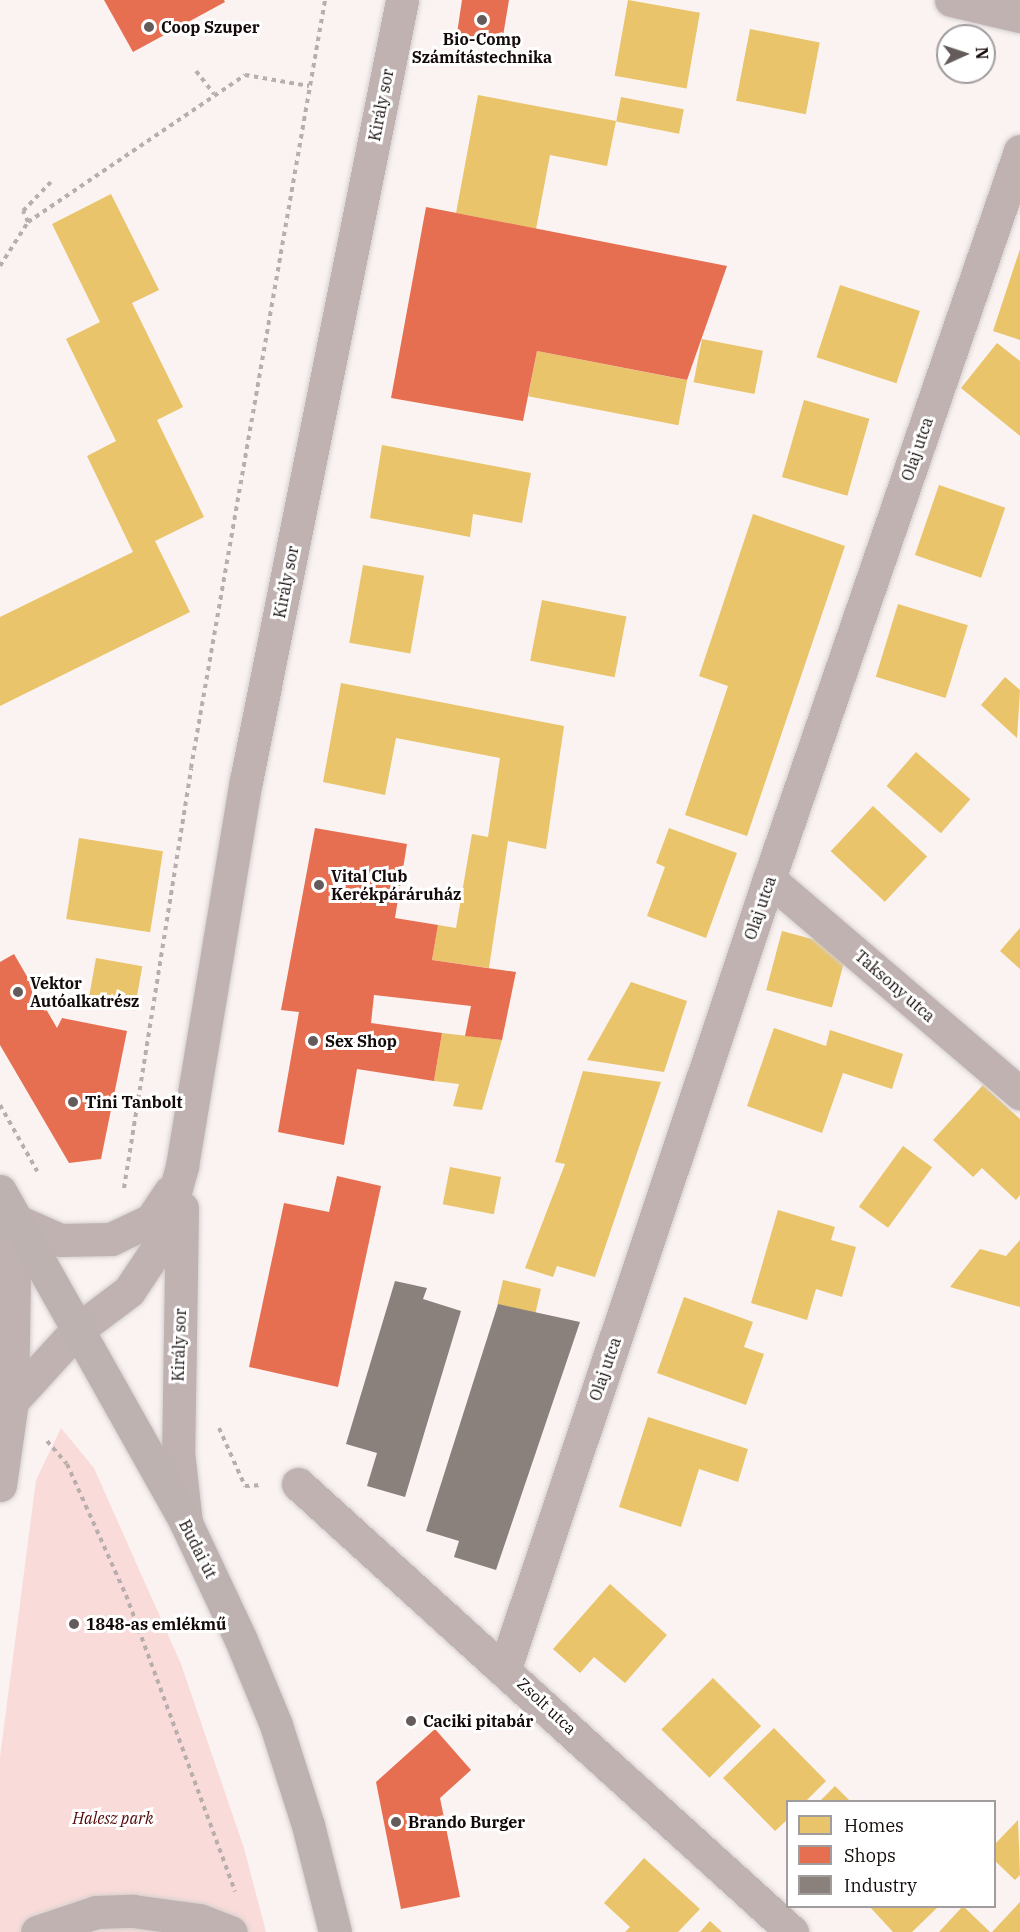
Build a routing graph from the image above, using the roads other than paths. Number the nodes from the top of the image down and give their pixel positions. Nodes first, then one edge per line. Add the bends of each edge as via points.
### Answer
1 (402, 0) edge
2 (951, 0) edge
3 (1020, 16) edge
4 (1020, 151) edge
5 (770, 879) junction
6 (1020, 1093) edge
7 (182, 1166) junction
8 (0, 1191) edge
9 (15, 1220) junction
10 (76, 1331) junction
11 (12, 1401) junction
12 (298, 1484) road end
13 (0, 1485) edge
14 (186, 1523) junction
15 (505, 1668) junction
16 (37, 1932) edge
17 (231, 1932) edge
18 (334, 1932) edge
19 (792, 1932) edge

1 - 7 street, Király sor via 246,781
2 - 3 street
4 - 5 street, Olaj utca
5 - 6 street, Taksony utca
5 - 15 street, Olaj utca
7 - 9 street, Király sor via 165,1203 151,1220 111,1239 60,1240
7 - 10 street, Király sor via 161,1243 146,1270 118,1302
7 - 14 street, Király sor via 178,1452
8 - 9 main road, Budai út
9 - 10 main road, Budai út
9 - 11 street
10 - 11 street, Király sor
10 - 14 main road, Budai út
11 - 13 street
12 - 15 street, Zsolt utca
14 - 18 main road, Budai út via 276,1725 308,1825
15 - 19 street, Zsolt utca
16 - 17 street via 96,1912 133,1911 200,1920

